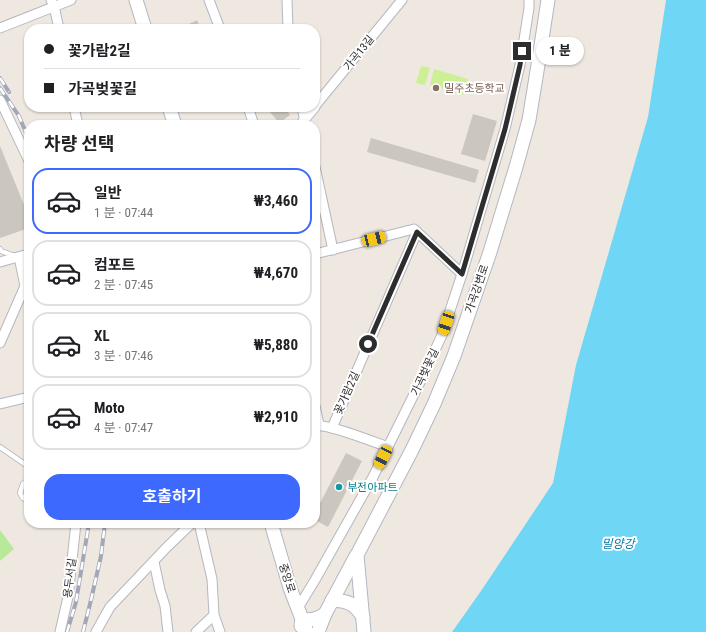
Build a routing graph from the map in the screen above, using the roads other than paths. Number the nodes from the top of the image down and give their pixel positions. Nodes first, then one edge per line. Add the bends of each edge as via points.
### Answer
1 (71, 0) edge
2 (136, 0) edge
3 (209, 0) edge
4 (287, 0) edge
5 (402, 0) edge
6 (529, 0) edge
7 (548, 0) edge
8 (53, 3) edge
9 (57, 24) edge
10 (143, 24) edge
11 (218, 24) edge
12 (288, 24) edge
13 (0, 28) edge
14 (0, 100) edge
15 (320, 101) edge
16 (24, 150) edge
17 (320, 190) edge
18 (417, 232) junction
19 (0, 249) edge
20 (333, 250) junction
21 (320, 253) edge
22 (22, 256) junction
23 (0, 262) edge
24 (24, 266) edge
25 (462, 274) junction
26 (24, 289) edge
27 (0, 343) edge
28 (24, 398) edge
29 (0, 404) edge
30 (320, 426) edge
31 (332, 428) junction
32 (0, 447) edge
33 (388, 447) junction
34 (24, 464) edge
35 (24, 483) edge
36 (24, 499) edge
37 (75, 528) edge
38 (187, 528) edge
39 (200, 528) edge
40 (272, 528) edge
41 (357, 555) junction
42 (154, 562) junction
43 (332, 600) junction
44 (300, 614) junction
45 (325, 614) junction
46 (214, 615) junction
47 (363, 617) junction
48 (60, 632) edge
49 (96, 632) edge
50 (168, 632) edge
51 (196, 632) edge
52 (220, 632) edge
53 (300, 632) edge
54 (308, 632) edge
55 (318, 632) edge
56 (364, 632) edge

1 - 8 street
2 - 10 main road
3 - 11 street
4 - 12 street
5 - 15 street, 가곡13길
6 - 25 street, 가곡벚꽃길 via 520,65 505,129
7 - 41 main road, 가곡강변로 via 529,120 490,252 454,356 434,404
8 - 9 street
8 - 13 street
14 - 16 street
17 - 20 street
18 - 20 street via 414,229
18 - 25 street
18 - 31 street, 꽃가람2길
19 - 22 lane
20 - 21 street
22 - 23 street
22 - 24 street
25 - 33 street, 가곡벚꽃길 via 442,335
26 - 27 street
28 - 29 street
30 - 31 street, 꽃가람2길
31 - 33 street
32 - 34 lane
33 - 44 street, 가곡벚꽃길
35 - 36 lane via 20,493
37 - 48 street, 용두서길 via 68,596
38 - 42 street
39 - 46 street via 212,579
40 - 44 main road, 중앙로
41 - 43 main road, 가곡강변로
41 - 47 main road
42 - 49 street via 110,607
42 - 50 street via 165,606
43 - 45 main road, 가곡강변로
43 - 47 main road via 354,605
44 - 45 main road via 308,620 313,620
44 - 53 main road
44 - 54 main road, 중앙로
45 - 55 main road, 가곡강변로
46 - 51 street
46 - 52 street
47 - 56 main road

